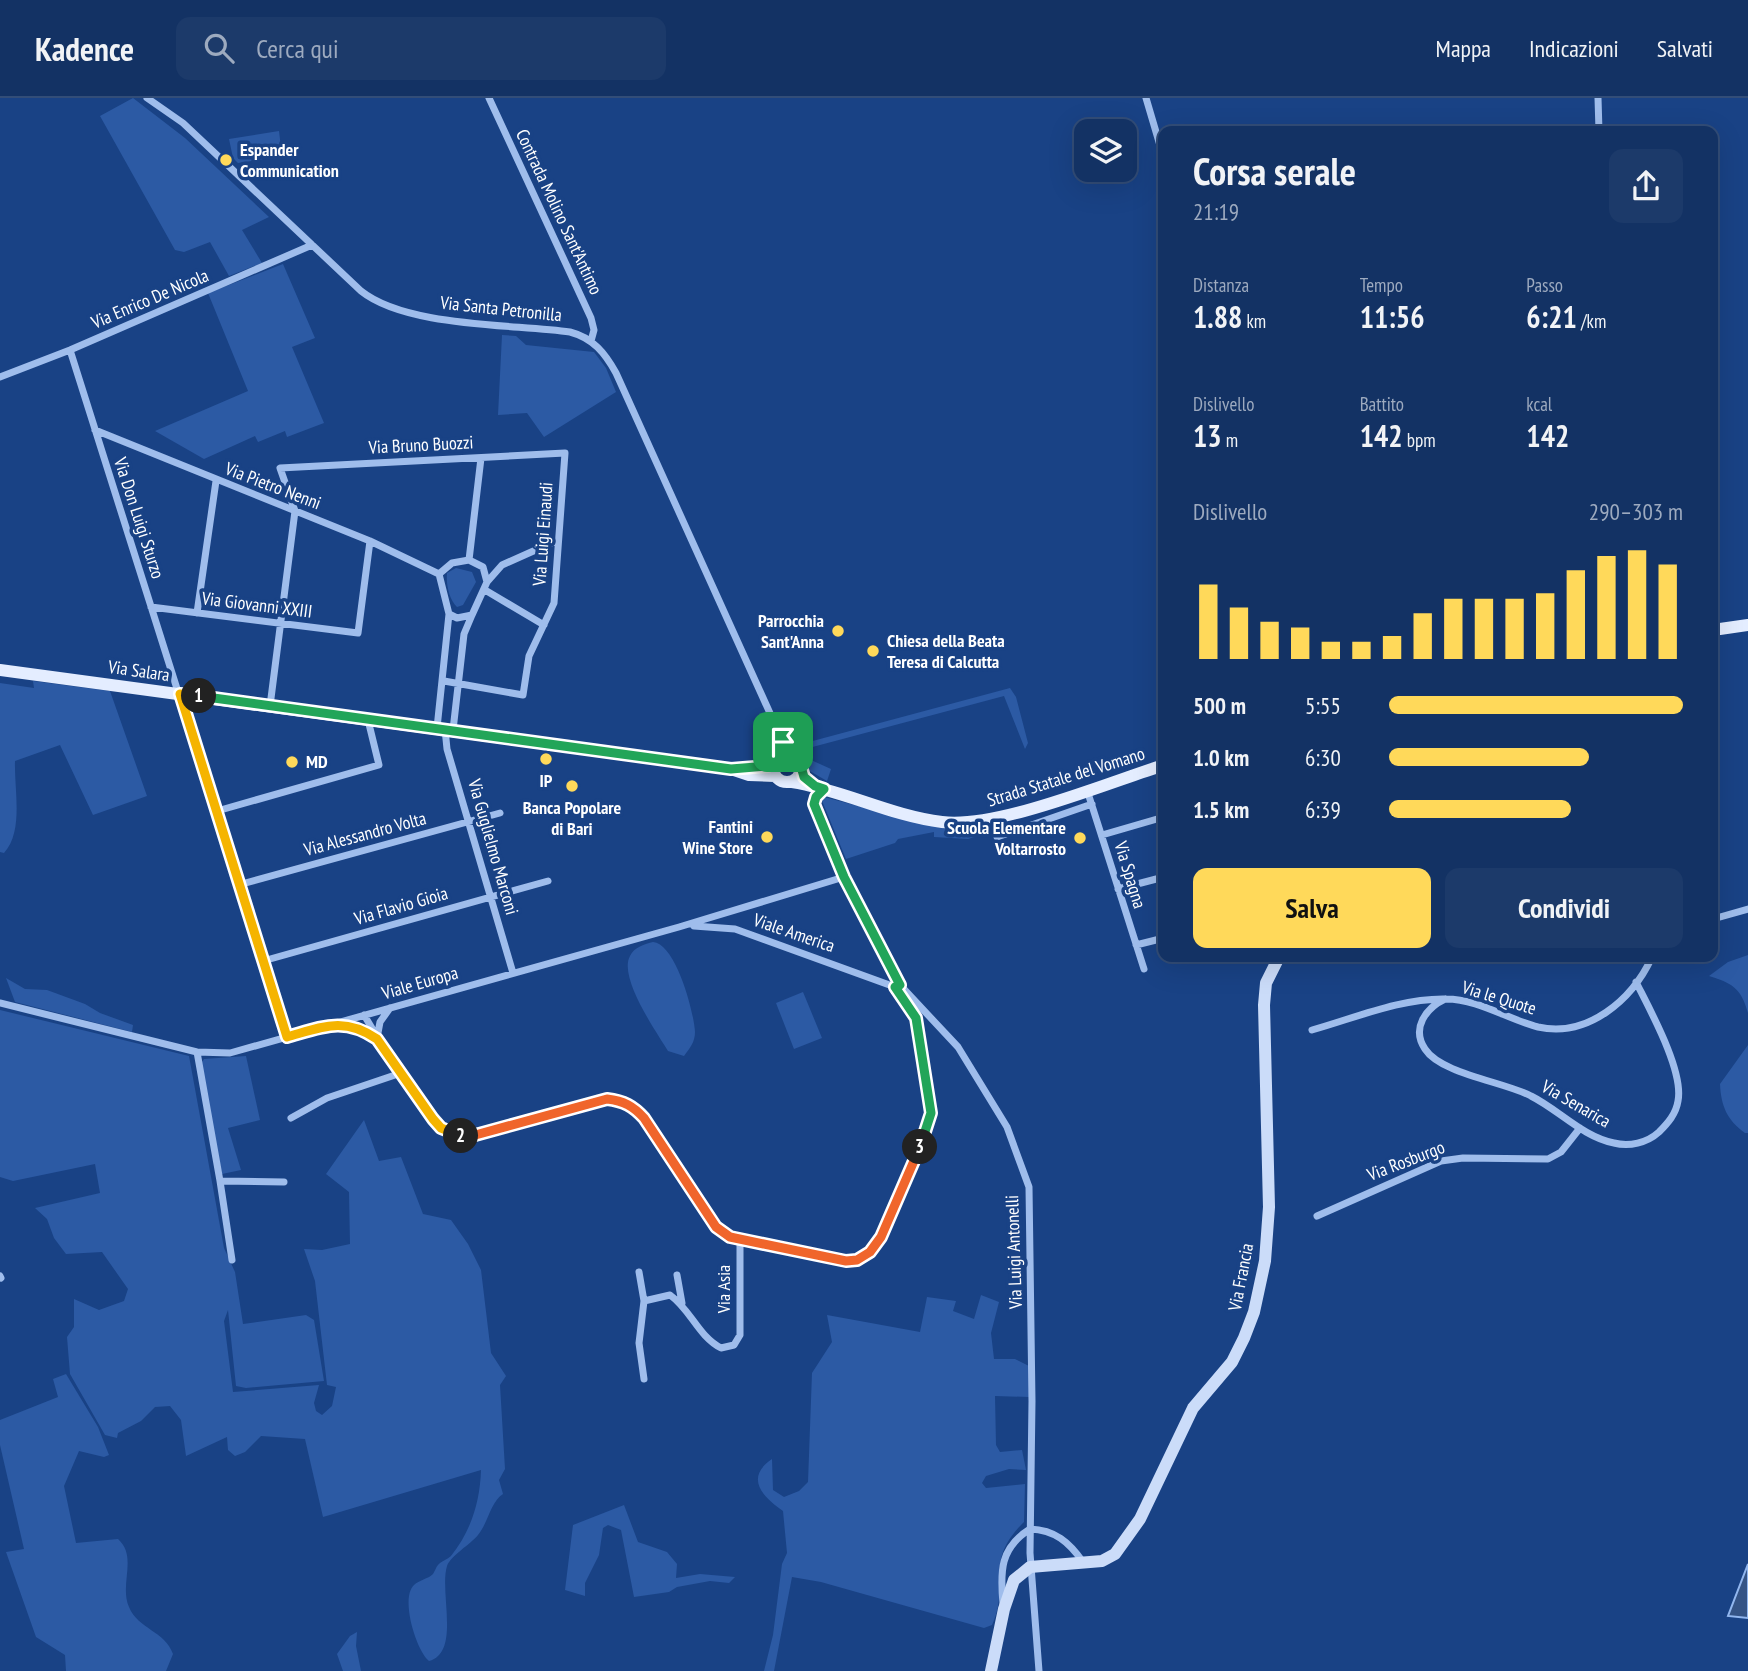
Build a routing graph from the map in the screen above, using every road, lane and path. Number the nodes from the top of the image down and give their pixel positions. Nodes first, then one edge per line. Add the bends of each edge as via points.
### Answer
1 (148, 98) edge
2 (489, 98) edge
3 (1146, 98) edge
4 (1598, 98) edge
5 (1599, 126) edge
6 (1158, 139) edge
7 (312, 245) junction
8 (592, 341) junction
9 (70, 350) junction
10 (0, 376) edge
11 (95, 430) junction
12 (565, 453) joint
13 (481, 457) junction
14 (215, 481) junction
15 (295, 511) junction
16 (558, 540) junction
17 (370, 541) junction
18 (469, 561) junction
19 (439, 574) junction
20 (488, 582) junction
21 (485, 590) junction
22 (151, 607) junction
23 (197, 613) junction
24 (449, 614) junction
25 (472, 615) junction
26 (281, 625) junction
27 (544, 625) junction
28 (1748, 625) edge
29 (1718, 629) edge
30 (0, 670) edge
31 (443, 681) junction
32 (460, 684) junction
33 (180, 694) junction
34 (270, 706) junction
35 (368, 719) junction
36 (445, 729) junction
37 (779, 753) junction
38 (1158, 767) edge
39 (731, 769) junction
40 (775, 776) junction
41 (797, 777) junction
42 (819, 788) junction
43 (1087, 789) junction
44 (1092, 804) junction
45 (217, 811) junction
46 (500, 813) dead end
47 (996, 817) junction
48 (1158, 819) edge
49 (470, 821) junction
50 (1102, 835) junction
51 (844, 877) junction
52 (1158, 879) edge
53 (548, 881) dead end
54 (238, 885) junction
55 (1118, 889) junction
56 (492, 897) junction
57 (1748, 909) edge
58 (1718, 918) edge
59 (679, 927) junction
60 (1158, 940) edge
61 (1136, 945) junction
62 (263, 961) junction
63 (1276, 962) edge
64 (1649, 962) edge
65 (1143, 969) dead end
66 (513, 973) junction
67 (1636, 982) junction
68 (897, 986) junction
69 (1445, 999) junction
70 (0, 1003) edge
71 (390, 1008) junction
72 (364, 1015) junction
73 (335, 1024) junction
74 (1312, 1030) dead end
75 (287, 1037) junction
76 (377, 1039) junction
77 (197, 1052) junction
78 (401, 1073) junction
79 (291, 1118) dead end
80 (1580, 1128) junction
81 (220, 1181) junction
82 (284, 1182) dead end
83 (1317, 1216) dead end
84 (740, 1241) junction
85 (232, 1260) dead end
86 (639, 1272) dead end
87 (677, 1275) dead end
88 (644, 1301) junction
89 (682, 1304) junction
90 (645, 1380) dead end
91 (1030, 1529) junction
92 (1083, 1563) junction
93 (1030, 1567) junction
94 (1004, 1609) junction
95 (990, 1671) edge
96 (1040, 1671) edge

1 - 7 street, Via Santa Petronilla via 183,123
2 - 8 street, Contrada Molino Sant'Antimo via 591,318
3 - 6 street
4 - 5 street
7 - 8 street, Via Santa Petronilla via 372,300 398,312 570,332
7 - 9 street, Via Enrico De Nicola
8 - 37 street via 616,373
9 - 10 street, Via Enrico De Nicola
9 - 11 street, Via Don Luigi Sturzo
11 - 14 street, Via Pietro Nenni
11 - 22 street, Via Don Luigi Sturzo
12 - 13 street, Via Bruno Buozzi
12 - 16 street, Via Luigi Einaudi
13 - 15 street, Via Bruno Buozzi via 280,468
13 - 18 street
14 - 15 street, Via Pietro Nenni
14 - 23 street
15 - 17 street, Via Pietro Nenni
15 - 26 street
16 - 20 street via 502,565
16 - 27 street, Via Luigi Einaudi via 554,603
17 - 19 street, Via Pietro Nenni
17 - 26 street, Via Giovanni XXIII via 358,633
18 - 19 street via 452,563
18 - 20 street via 483,567
19 - 24 street
20 - 21 street
21 - 25 street
21 - 27 street
22 - 23 street, Via Giovanni XXIII
22 - 33 street, Via Don Luigi Sturzo
23 - 26 street, Via Giovanni XXIII
24 - 25 street via 457,618
24 - 31 street
25 - 32 street via 464,634
26 - 34 street
27 - 32 street, Via Luigi Einaudi via 529,656 523,695
28 - 29 main road
30 - 33 main road, Via Salara
31 - 32 street
31 - 36 street
32 - 36 street
33 - 34 main road, Via Salara
33 - 45 street, Via Don Luigi Sturzo
34 - 35 main road, Via Salara
35 - 36 main road, Via Salara
35 - 45 street via 379,765
36 - 39 main road, Via Salara
36 - 49 street, Via Guglielmo Marconi
37 - 39 main road, Via Salara via 762,767
37 - 40 main road
37 - 41 main road via 800,763
38 - 43 main road, Strada Statale del Vomano
39 - 40 main road, Via Salara
40 - 41 main road via 783,782
41 - 42 main road, Strada Statale del Vomano
42 - 47 main road, Strada Statale del Vomano via 934,821 967,823
42 - 51 street, Via Luigi Antonelli via 814,804
43 - 44 street, Via Spagna
43 - 47 main road, Strada Statale del Vomano
44 - 47 street via 999,837
44 - 50 street, Via Spagna
45 - 54 street, Via Don Luigi Sturzo
46 - 49 street, Via Alessandro Volta
48 - 50 street
49 - 54 street, Via Alessandro Volta
49 - 56 street, Via Guglielmo Marconi
50 - 55 street, Via Spagna
51 - 59 street, Viale Europa
51 - 68 street, Via Luigi Antonelli
52 - 55 street
53 - 56 street, Via Flavio Gioia
54 - 62 street, Via Don Luigi Sturzo
55 - 61 street, Via Spagna
56 - 62 street, Via Flavio Gioia
56 - 66 street, Via Guglielmo Marconi
57 - 58 street
59 - 66 street, Viale Europa
59 - 68 street, Viale America via 735,929
60 - 61 street
61 - 65 street, Via Spagna
62 - 75 street, Via Don Luigi Sturzo
63 - 92 main road, Via Francia via 1266,983 1264,1005 1269,1207 1265,1261 1254,1312 1232,1362 1194,1408 1140,1519 1115,1554
64 - 67 street, Via le Quote
66 - 71 street, Viale Europa
67 - 69 street, Via le Quote via 1616,1006 1597,1019 1558,1028 1540,1027 1472,1003
67 - 80 street, Via Senarica via 1679,1085 1676,1111 1657,1134 1631,1144 1615,1144
68 - 84 street via 916,1018 931,1113 928,1130 881,1237 870,1252 846,1261
68 - 91 street, Via Luigi Antonelli via 958,1047 1007,1127 1029,1187
69 - 74 street, Via le Quote via 1417,1000
69 - 80 street, Via Senarica via 1431,1006 1421,1023 1419,1034 1427,1052 1447,1065 1530,1095
70 - 77 street, Viale Europa
71 - 72 street, Viale Europa
71 - 76 street via 380,1022
72 - 73 street, Viale Europa
72 - 76 street
73 - 75 street, Viale Europa
73 - 76 street via 363,1030
75 - 77 street, Viale Europa via 230,1053
76 - 78 street
77 - 81 street
78 - 79 street via 327,1098
78 - 84 street via 441,1128 454,1135 468,1137 607,1099 635,1107 716,1227
80 - 83 street, Via Rosburgo via 1561,1152 1548,1159 1441,1161
81 - 82 street
81 - 85 street
84 - 89 street, Via Asia via 740,1335 734,1345 721,1348 709,1342
86 - 88 street
87 - 89 street, Via Asia
88 - 89 street via 670,1295
88 - 90 street via 639,1343
91 - 92 street via 1048,1530 1062,1538
91 - 93 street, Via Luigi Antonelli
91 - 94 street via 1006,1553
92 - 93 main road
93 - 94 main road via 1014,1580
93 - 96 street, Via Luigi Antonelli
94 - 95 main road

